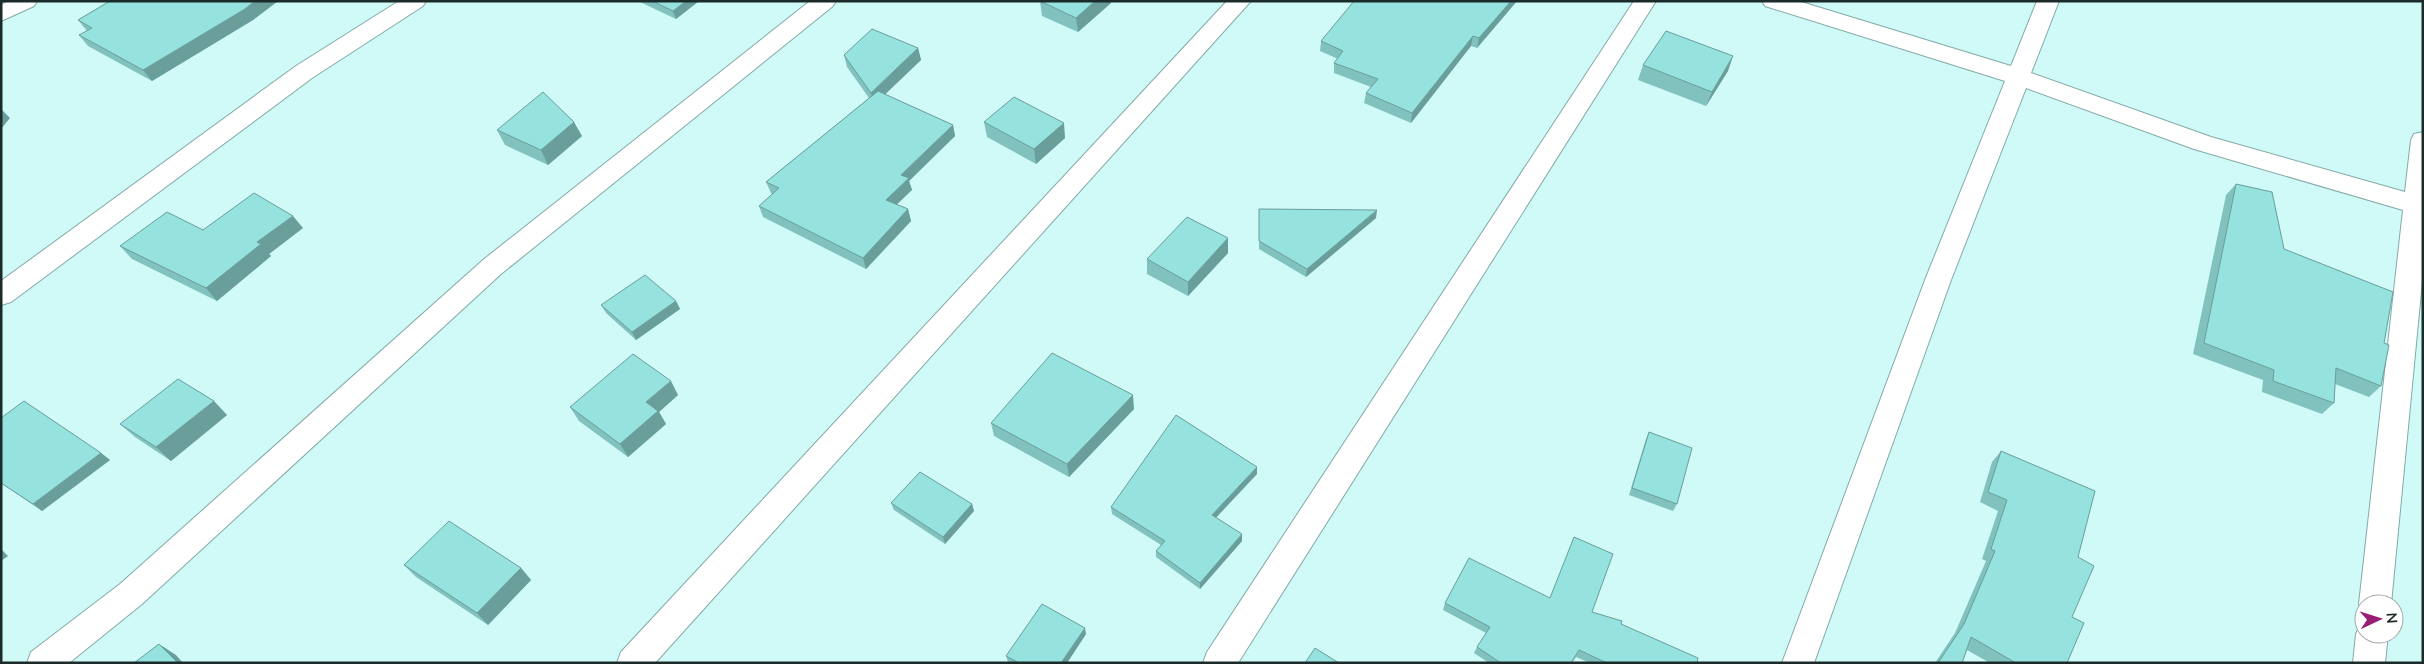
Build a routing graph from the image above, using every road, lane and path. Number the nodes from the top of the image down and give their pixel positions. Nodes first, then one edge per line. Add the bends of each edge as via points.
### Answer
1 (26, 1) edge
2 (415, 1) edge
3 (825, 1) edge
4 (1240, 1) edge
5 (1645, 1) edge
6 (1773, 1) edge
7 (2048, 1) edge
8 (1, 14) edge
9 (2019, 77) junction
10 (2423, 140) edge
11 (2420, 205) edge
12 (1, 295) edge
13 (2375, 594) edge
14 (2371, 644) edge
15 (43, 663) edge
16 (633, 663) edge
17 (1219, 663) edge
18 (1798, 663) edge
19 (2369, 663) edge

1 - 8 street
2 - 12 street via 304,72
3 - 15 street via 492,267 131,594
4 - 16 street
5 - 17 street
6 - 9 street
7 - 9 street
9 - 11 street via 2203,144
9 - 18 street via 1938,280
10 - 11 street
11 - 13 street
14 - 19 street

